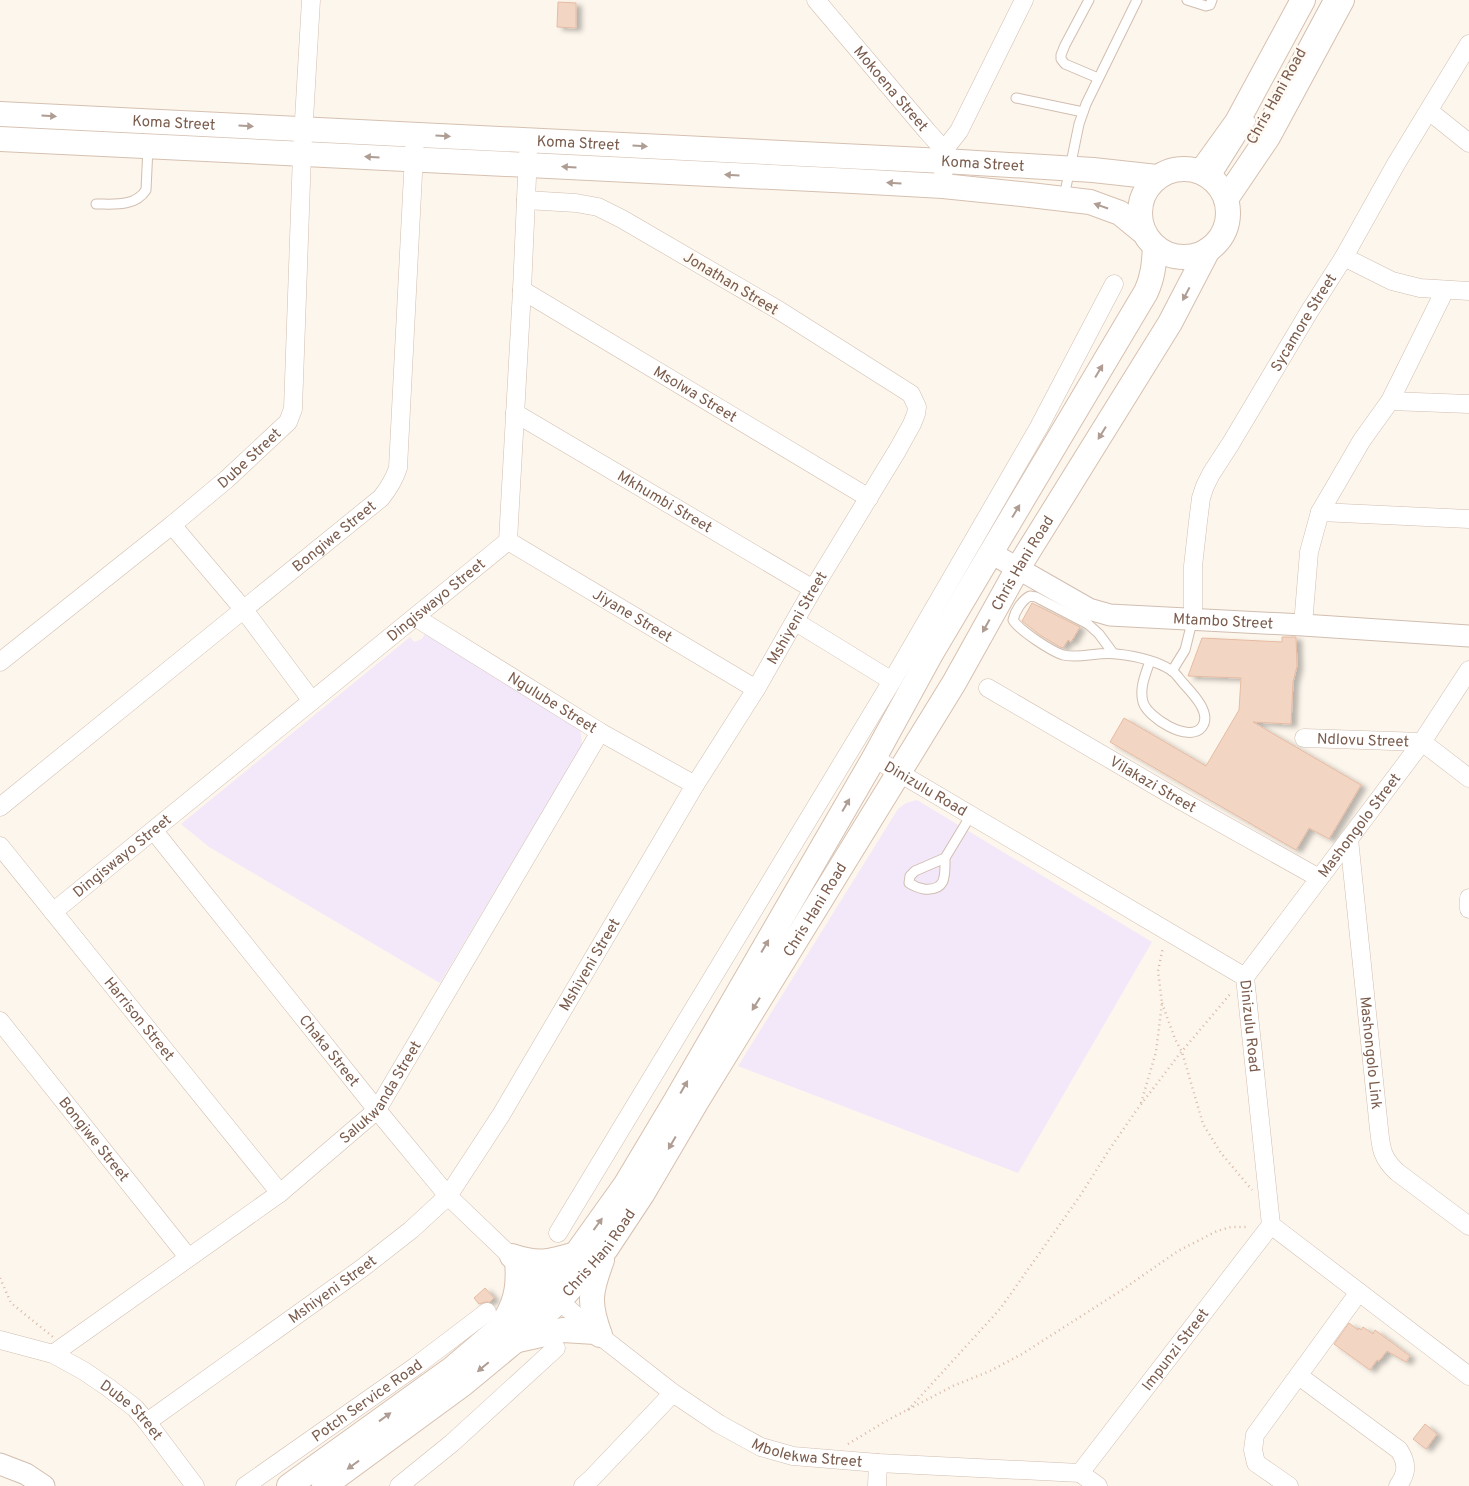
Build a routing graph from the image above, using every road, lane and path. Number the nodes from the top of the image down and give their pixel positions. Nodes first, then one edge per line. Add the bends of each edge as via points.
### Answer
1 (310, 0) edge
2 (816, 0) edge
3 (1024, 0) edge
4 (1089, 0) edge
5 (1138, 0) edge
6 (1187, 0) edge
7 (1212, 0) edge
8 (1303, 0) edge
9 (1328, 0) edge
10 (1342, 0) edge
11 (1469, 44) edge
12 (1098, 78) junction
13 (1016, 98) dead end
14 (1257, 110) dead end
15 (1429, 111) junction
16 (1083, 112) junction
17 (0, 114) edge
18 (303, 129) junction
19 (1263, 133) junction
20 (414, 135) junction
21 (0, 139) edge
22 (528, 141) junction
23 (1469, 143) edge
24 (148, 146) junction
25 (302, 154) junction
26 (944, 155) junction
27 (1243, 157) dead end
28 (414, 159) junction
29 (528, 165) junction
30 (1069, 168) junction
31 (1157, 177) junction
32 (943, 186) junction
33 (1218, 193) junction
34 (1064, 199) junction
35 (526, 200) junction
36 (96, 204) dead end
37 (1149, 239) junction
38 (1208, 250) junction
39 (1344, 257) junction
40 (1114, 284) dead end
41 (522, 290) junction
42 (1445, 290) junction
43 (1469, 291) edge
44 (1390, 401) junction
45 (1469, 404) edge
46 (917, 407) joint
47 (515, 413) junction
48 (869, 498) junction
49 (1320, 512) junction
50 (1469, 519) edge
51 (172, 525) junction
52 (508, 541) junction
53 (991, 553) junction
54 (1018, 568) junction
55 (813, 589) junction
56 (244, 610) junction
57 (414, 617) junction
58 (1193, 618) junction
59 (796, 622) junction
60 (1303, 624) junction
61 (1469, 636) edge
62 (1113, 653) junction
63 (1150, 661) junction
64 (0, 662) edge
65 (1469, 670) edge
66 (1172, 671) junction
67 (892, 681) junction
68 (988, 688) dead end
69 (756, 689) junction
70 (312, 701) junction
71 (600, 732) junction
72 (1304, 738) dead end
73 (1422, 742) junction
74 (874, 758) junction
75 (899, 773) junction
76 (1469, 778) edge
77 (695, 785) junction
78 (0, 807) edge
79 (971, 815) junction
80 (154, 831) junction
81 (1349, 839) junction
82 (0, 846) edge
83 (945, 858) dead end
84 (1319, 878) junction
85 (1469, 898) edge
86 (1469, 909) edge
87 (53, 912) junction
88 (1168, 931) junction
89 (1245, 977) junction
90 (1162, 1003) junction
91 (0, 1021) edge
92 (1182, 1052) junction
93 (1140, 1106) junction
94 (377, 1110) junction
95 (280, 1193) junction
96 (448, 1196) junction
97 (1269, 1204) junction
98 (1271, 1225) junction
99 (1469, 1226) edge
100 (558, 1233) dead end
101 (606, 1249) junction
102 (576, 1254) junction
103 (188, 1258) junction
104 (514, 1259) junction
105 (0, 1278) edge
106 (1359, 1292) junction
107 (551, 1294) junction
108 (501, 1327) junction
109 (597, 1334) junction
110 (0, 1340) edge
111 (556, 1348) dead end
112 (59, 1349) junction
113 (1299, 1376) junction
114 (1469, 1376) edge
115 (673, 1393) junction
116 (908, 1410) junction
117 (147, 1422) junction
118 (820, 1459) junction
119 (878, 1463) junction
120 (0, 1464) edge
121 (1080, 1473) junction
122 (30, 1480) edge
123 (592, 1483) edge
124 (44, 1486) edge
125 (194, 1486) edge
126 (245, 1486) edge
127 (289, 1486) edge
128 (324, 1486) edge
129 (399, 1486) edge
130 (877, 1486) edge
131 (1098, 1486) edge
132 (1289, 1486) edge
133 (1398, 1486) edge

1 - 18 street, Dube Street
2 - 26 street, Mokoena Street
3 - 26 street
4 - 12 lane via 1061,54 1065,64
5 - 12 lane
6 - 7 lane via 1206,6
8 - 33 main road, Chris Hani Road via 1237,122
9 - 19 lane, Chris Hani Road
10 - 19 main road, Chris Hani Road
11 - 15 street, Sycamore Street
12 - 16 lane
13 - 16 lane
14 - 33 lane, Chris Hani Road
15 - 23 street
15 - 39 street, Sycamore Street
16 - 30 lane
17 -> 18 main road, Koma Street
18 - 20 main road, Koma Street
18 - 25 street, Dube Street
19 - 33 main road, Chris Hani Road
20 -> 22 main road, Koma Street
20 - 28 street, Bongiwe Street
21 - 24 main road, Koma Street
22 -> 26 main road, Koma Street
22 - 29 street
24 - 25 main road, Koma Street
24 - 36 lane via 143,195 122,204
28 -> 25 main road, Koma Street
25 - 51 street, Dube Street via 293,410 278,433
26 - 30 main road, Koma Street
26 - 32 street
27 - 33 lane, Chris Hani Road
28 - 29 main road, Koma Street
28 - 56 street, Bongiwe Street via 398,468 394,480 381,498
32 -> 29 main road, Koma Street
29 - 35 street
30 - 31 main road, Koma Street
30 - 34 lane
31 - 33 main road via 1170,170 1186,168
31 - 37 main road via 1146,188 1140,201 1139,216
32 - 34 main road, Koma Street
33 - 38 main road via 1221,238
37 -> 34 main road, Koma Street via 1120,213 1090,202
35 - 41 street
35 - 46 street, Jonathan Street via 598,207 622,218 849,354 911,394
37 - 38 main road via 1167,254 1181,257 1195,256
53 -> 37 main road, Chris Hani Road via 1146,292 1154,268
38 -> 54 main road, Chris Hani Road via 1170,323
39 - 42 street via 1392,280 1420,288
39 - 58 street, Sycamore Street via 1205,486 1195,548
40 - 67 street via 1039,427
41 - 47 street
41 - 48 street, Msolwa Street
42 - 43 street
42 - 44 street
44 - 45 street
44 - 49 street via 1362,440
46 - 48 street, Mshiyeni Street via 912,424
47 - 52 street
47 - 55 street, Mkhumbi Street
48 - 55 street, Mshiyeni Street
49 - 50 street
49 - 60 street via 1309,552
51 - 56 street
51 - 64 street, Dube Street
52 - 57 street, Dingiswayo Street
52 - 69 street, Jiyane Street
53 - 54 street, Mtambo Street
53 - 74 main road, Chris Hani Road
54 - 58 street, Mtambo Street via 1089,609 1110,615
54 -> 75 main road, Chris Hani Road
55 - 59 street, Mshiyeni Street
56 - 70 street
56 - 78 street, Bongiwe Street
57 - 70 street, Dingiswayo Street
57 - 71 street, Ngulube Street
58 - 60 street, Mtambo Street
58 - 66 lane via 1185,650
59 - 67 street
59 - 69 street, Mshiyeni Street
60 - 61 street, Mtambo Street
62 - 62 lane via 1088,624 1036,597 1026,598 1015,615 1014,620 1020,628 1063,655
62 - 63 lane
63 - 66 lane
63 - 66 lane via 1142,688 1143,702 1152,716 1184,733 1196,732 1205,718 1202,707
65 - 73 street, Mashongolo Street
67 - 100 street
68 - 84 street, Vilakazi Street
69 - 77 street, Mshiyeni Street
70 - 80 street, Dingiswayo Street
71 - 77 street, Ngulube Street
71 - 94 street, Salukwanda Street
72 - 73 street, Ndlovu Street
73 - 76 street, Ndlovu Street
73 - 81 street, Mashongolo Street
74 - 75 street, Dinizulu Road
102 -> 74 main road, Chris Hani Road via 626,1184
75 - 79 street, Dinizulu Road
75 -> 101 main road, Chris Hani Road
77 - 96 street, Mshiyeni Street via 501,1115
79 - 83 lane
79 - 88 street, Dinizulu Road
80 - 87 street, Dingiswayo Street
80 - 94 street, Chaka Street
81 - 84 street, Mashongolo Street
81 - 99 street, Mashongolo Link via 1383,1153 1397,1172
82 - 87 street, Harrison Street
84 - 89 street, Mashongolo Street
85 - 86 street
87 - 95 street, Harrison Street
88 - 89 street, Dinizulu Road
88 - 90 path via 1158,971
89 - 92 path
89 - 97 street, Dinizulu Road
90 - 92 path
90 - 93 path via 1156,1052
91 - 103 street, Bongiwe Street
92 - 93 path
92 - 97 path via 1204,1124 1221,1153 1249,1188
93 - 116 path via 1000,1309
94 - 95 street, Salukwanda Street
94 - 96 street, Chaka Street
95 - 103 street, Salukwanda Street
96 - 104 street, Chaka Street
96 - 117 street, Mshiyeni Street via 361,1269
97 - 98 street, Dinizulu Road
98 - 106 street
98 - 116 path via 1230,1227 1178,1251 1022,1354
98 - 121 street, Impunzi Street
101 - 107 main road, Chris Hani Road
101 - 109 main road via 592,1289 591,1304
102 - 104 main road via 541,1262
102 - 107 main road, Chris Hani Road
103 - 112 street, Salukwanda Street
104 - 107 street, Chaka Street
104 - 108 main road via 518,1275 516,1294
105 - 112 path via 11,1303 46,1332
106 - 113 street
106 - 114 street
107 - 108 main road, Chris Hani Road
107 - 109 street, Mbolekwa Street
108 - 109 main road
108 - 126 street, Potch Service Road via 416,1366
127 -> 108 main road, Chris Hani Road via 453,1368
108 -> 128 main road, Chris Hani Road via 463,1384
109 - 115 street, Mbolekwa Street
110 - 112 street, Dube Street
111 - 129 street
112 - 117 street, Dube Street via 135,1408
113 - 132 street via 1256,1435 1253,1450 1256,1463
113 - 133 street via 1399,1450 1406,1466
115 - 118 street, Mbolekwa Street via 719,1424 762,1447 793,1456
115 - 123 street
116 - 118 path
117 - 125 street, Dube Street
118 - 119 street, Mbolekwa Street
119 - 121 street, Mbolekwa Street
119 - 130 street
120 - 122 street
121 - 131 street
122 - 124 street

